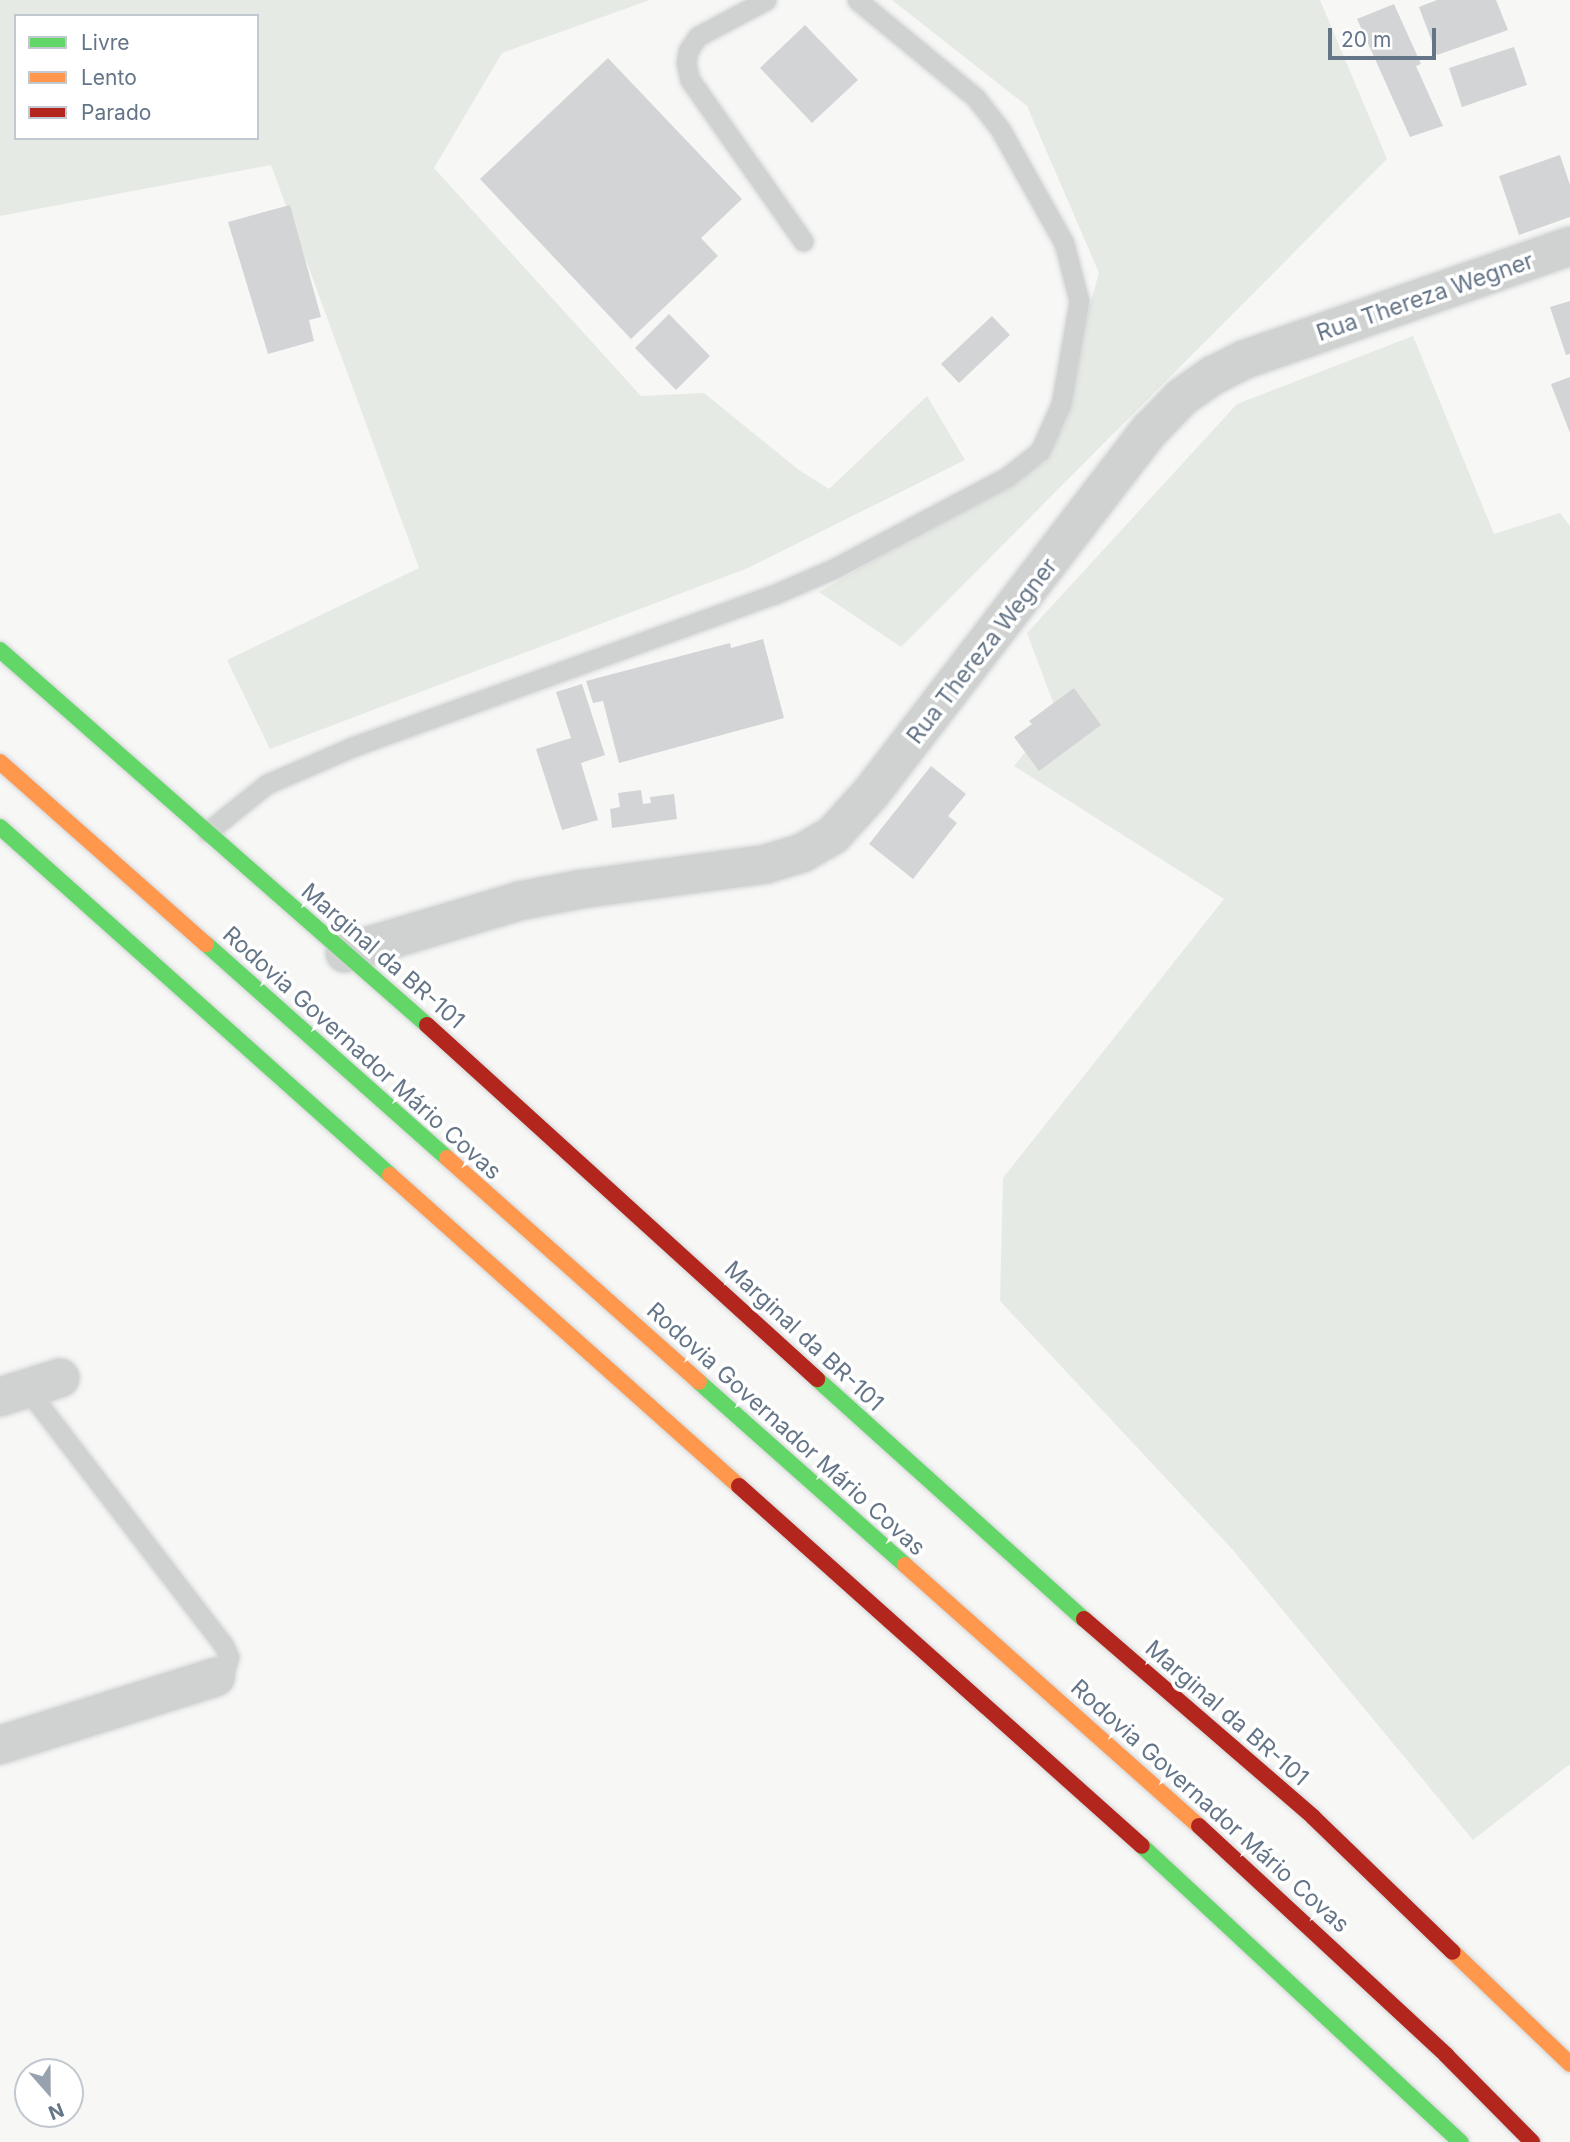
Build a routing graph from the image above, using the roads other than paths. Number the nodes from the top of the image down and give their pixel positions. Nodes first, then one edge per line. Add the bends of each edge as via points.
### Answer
1 (766, 0) edge
2 (857, 0) edge
3 (803, 241) dead end
4 (1570, 246) edge
5 (0, 650) edge
6 (0, 762) edge
7 (0, 827) edge
8 (206, 832) junction
9 (345, 953) junction
10 (29, 1388) edge
11 (216, 1677) joint
12 (0, 1745) edge
13 (1570, 2064) edge
14 (1461, 2142) edge
15 (1532, 2142) edge

1 - 3 lane via 698,36 686,63 690,80
2 - 8 lane via 976,98 1000,129 1064,243 1079,301 1061,404 1040,451 1007,477 835,568 763,599 352,747 267,784
4 - 9 street, Rua Thereza Wegner via 1246,359 1182,397 1135,449 872,793 833,835 802,853 766,864 519,901
5 - 8 main road, Marginal da BR-101
6 - 15 main road, Rodovia Governador Mário Covas via 1265,1884
7 - 14 main road via 1221,1916
8 - 9 main road, Marginal da BR-101
9 - 13 main road, Marginal da BR-101 via 561,1143 996,1543 1314,1817
10 - 11 lane via 223,1644 229,1657 225,1670
11 - 12 street

